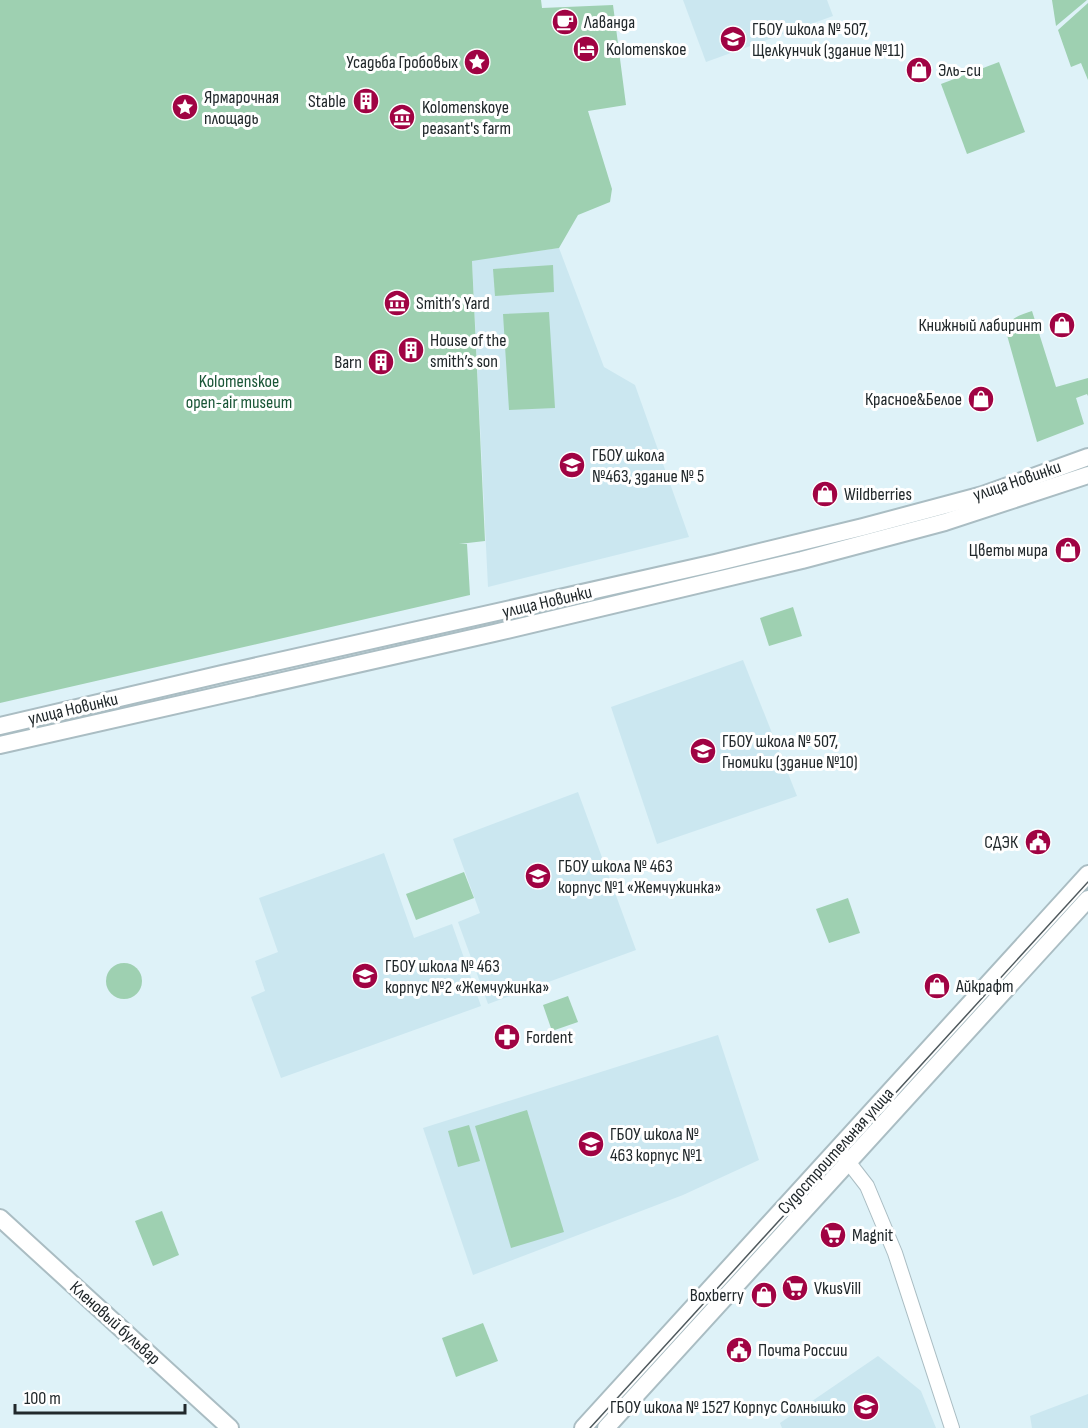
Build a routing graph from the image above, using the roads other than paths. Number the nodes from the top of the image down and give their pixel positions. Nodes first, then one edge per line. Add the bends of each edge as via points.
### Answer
1 (1088, 457) edge
2 (1088, 475) edge
3 (716, 563) junction
4 (720, 580) junction
5 (0, 726) edge
6 (0, 745) edge
7 (1088, 874) edge
8 (1088, 899) edge
9 (837, 1150) junction
10 (849, 1162) junction
11 (0, 1218) edge
12 (230, 1428) edge
13 (583, 1428) edge
14 (606, 1428) edge
15 (952, 1428) edge

1 - 3 street, улица Новинки via 983,495
2 - 4 street, улица Новинки via 945,522
3 - 4 street
3 - 5 street, улица Новинки
4 - 6 street, улица Новинки
7 - 9 street, Судостроительная улица
8 - 10 street, Судостроительная улица
9 - 10 street
9 - 13 street, Судостроительная улица
10 - 14 street, Судостроительная улица
10 - 15 street via 867,1186 895,1253
11 - 12 street, Кленовый бульвар

